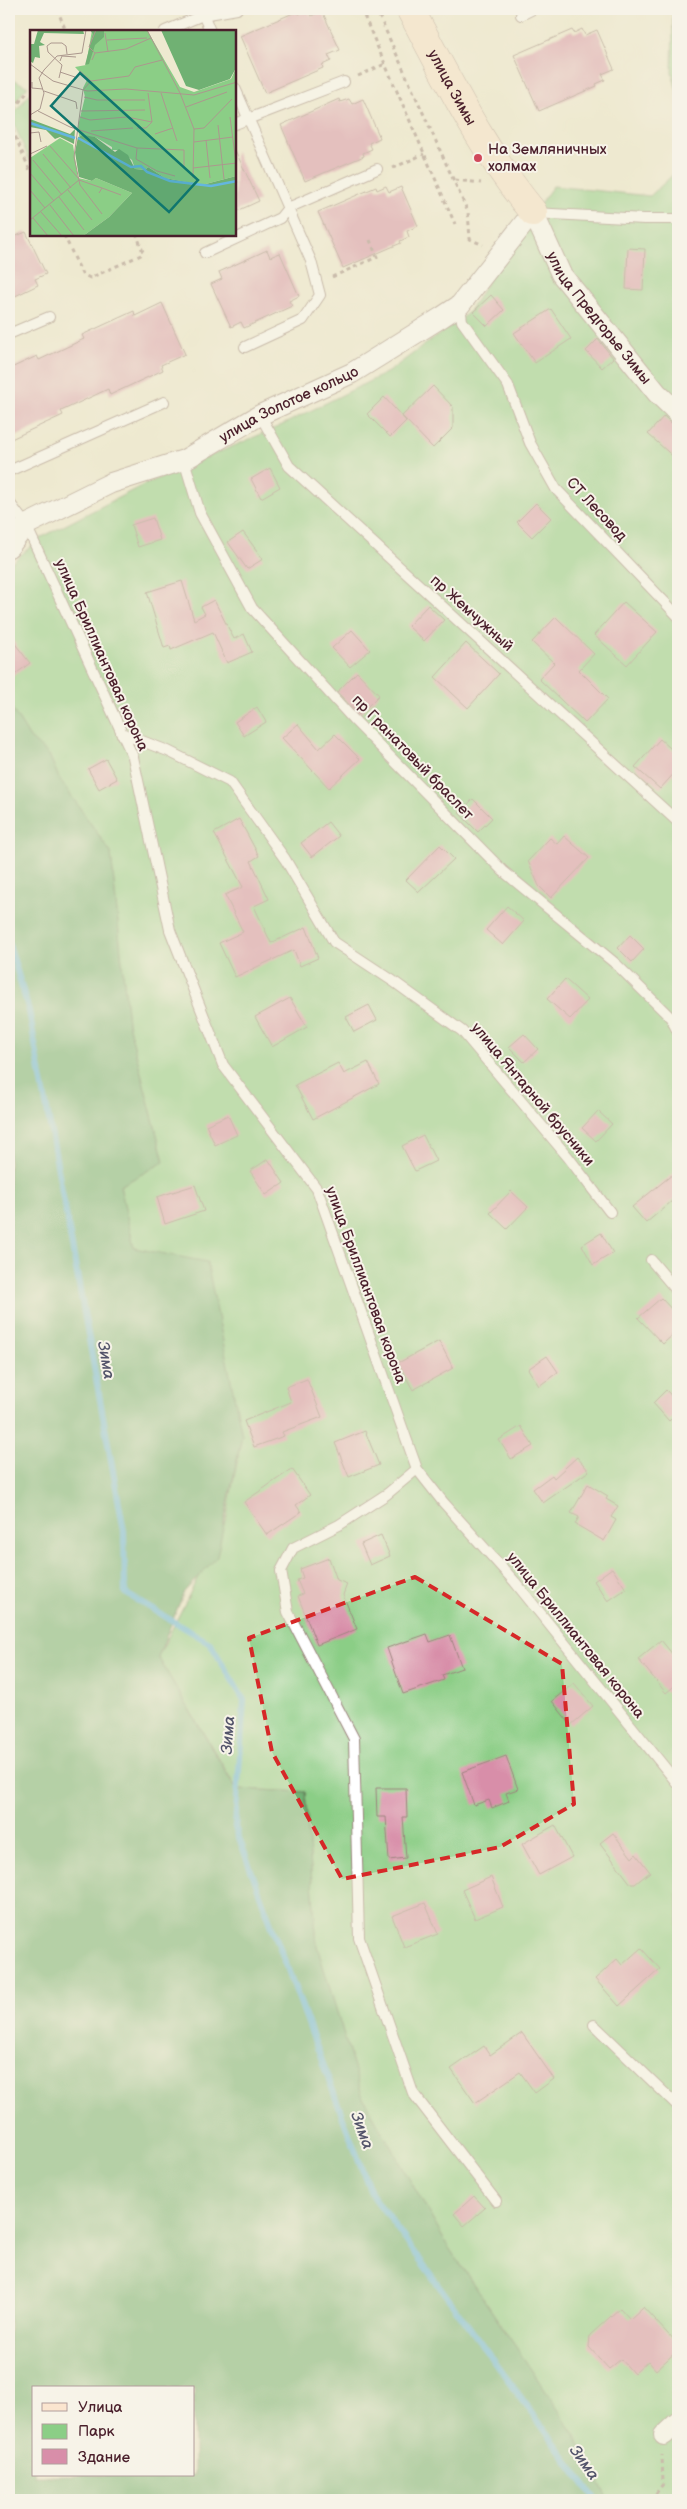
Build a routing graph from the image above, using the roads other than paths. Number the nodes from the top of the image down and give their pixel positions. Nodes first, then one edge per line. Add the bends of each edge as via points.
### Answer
1 (237, 9) edge
2 (410, 9) edge
3 (533, 9) edge
4 (202, 12) edge
5 (521, 15) dead end
6 (167, 30) edge
7 (210, 30) edge
8 (344, 82) road end
9 (236, 90) edge
10 (248, 118) junction
11 (236, 124) edge
12 (377, 170) road end
13 (288, 208) junction
14 (533, 212) junction
15 (678, 219) edge
16 (205, 253) dead end
17 (460, 305) junction
18 (49, 317) dead end
19 (9, 334) edge
20 (245, 347) dead end
21 (164, 402) dead end
22 (678, 413) edge
23 (260, 415) junction
24 (184, 460) junction
25 (9, 471) edge
26 (9, 502) edge
27 (26, 524) junction
28 (9, 547) edge
29 (678, 616) edge
30 (121, 733) junction
31 (678, 822) edge
32 (678, 1032) edge
33 (610, 1212) dead end
34 (651, 1260) dead end
35 (678, 1292) edge
36 (417, 1469) junction
37 (678, 1784) edge
38 (594, 2025) dead end
39 (678, 2106) edge
40 (496, 2201) dead end

1 - 4 lane
2 - 14 street, улица Зимы via 512,186
3 - 5 lane
4 - 6 lane
4 - 7 lane
8 - 10 lane
9 - 10 lane
10 - 11 lane
10 - 13 lane
12 - 13 lane
13 - 16 lane via 280,218
13 - 20 lane via 311,261 320,295 303,320
14 - 15 lane via 644,220
14 - 17 street, улица Золотое кольцо
14 - 22 street, улица Предгорье Зимы via 561,274 657,393
17 - 23 street, улица Золотое кольцо via 352,374
17 - 29 lane, СТ Лесовод via 462,321 508,385 530,443 556,490
18 - 19 lane
21 - 25 lane
23 - 24 street, улица Золотое кольцо
23 - 31 lane, пр Жемчужный via 289,466
24 - 27 street, улица Золотое кольцо via 111,484
24 - 32 lane, пр Гранатовый браслет via 200,513 252,608 353,719 502,871 616,964 670,1018
26 - 27 lane, улица Бриллиантовая корона
27 - 28 street, улица Золотое кольцо
27 - 30 lane, улица Бриллиантовая корона
30 - 33 lane, улица Янтарной брусники via 168,751 230,782 285,860 334,942 462,1031
30 - 36 lane, улица Бриллиантовая корона via 133,757 170,930 223,1065 317,1189
34 - 35 lane
36 - 37 lane, улица Бриллиантовая корона via 515,1582
36 - 40 lane via 387,1494 339,1525 293,1548 281,1571 288,1612 354,1739 359,1938 413,2093
38 - 39 lane

